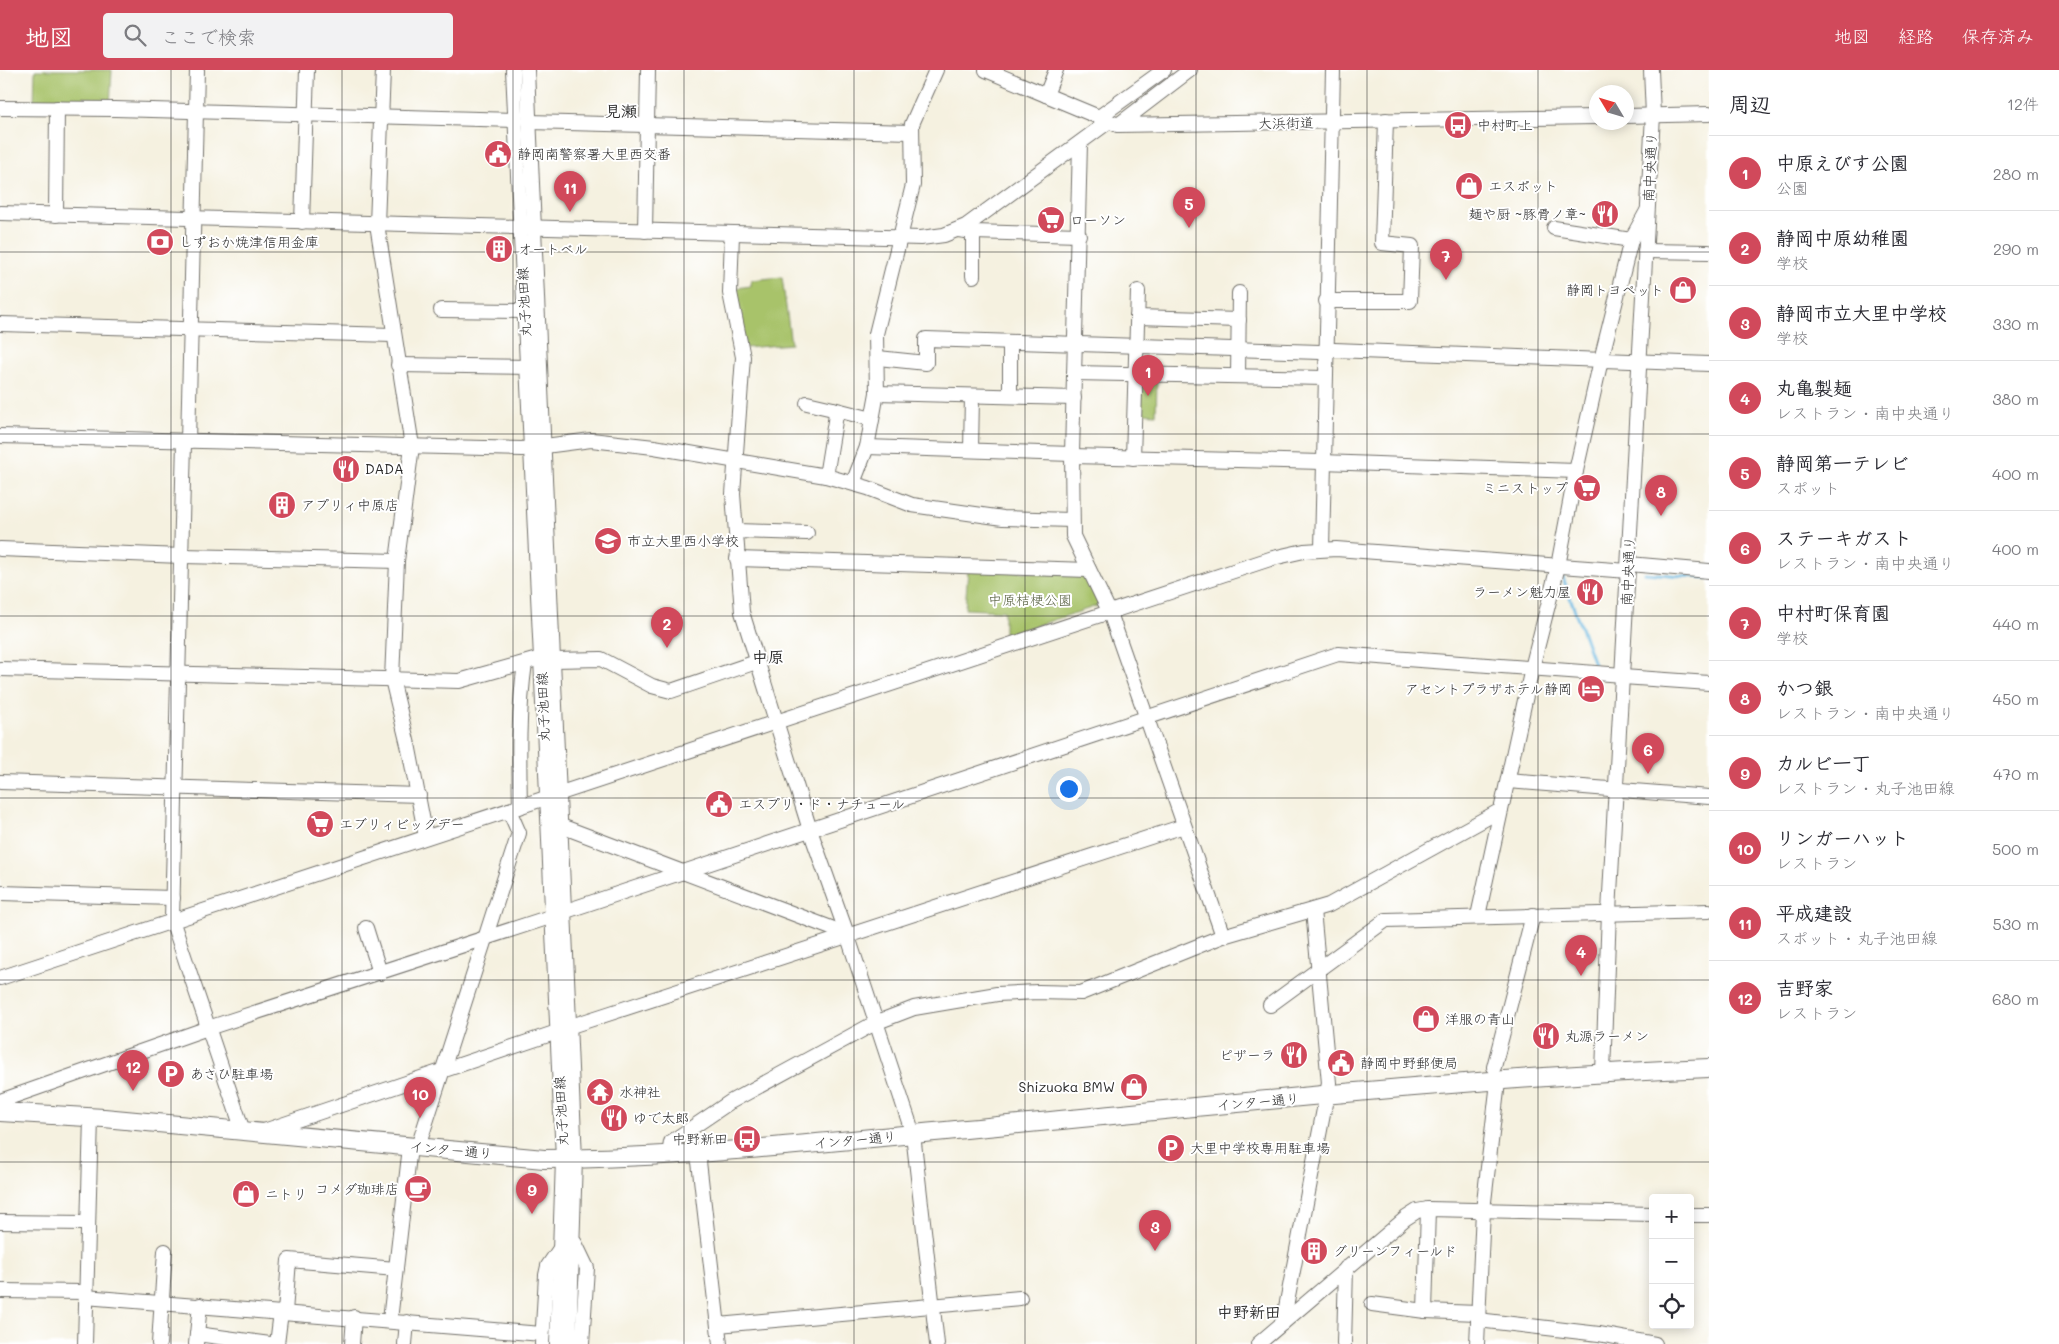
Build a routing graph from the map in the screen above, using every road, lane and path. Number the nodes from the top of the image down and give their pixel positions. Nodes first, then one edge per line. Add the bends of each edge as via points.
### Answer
1 (197, 70) edge
2 (307, 70) edge
3 (382, 70) edge
4 (513, 70) edge
5 (527, 70) edge
6 (648, 70) edge
7 (936, 70) edge
8 (986, 70) edge
9 (1056, 70) edge
10 (1164, 70) edge
11 (1190, 70) edge
12 (1333, 70) edge
13 (1651, 70) edge
14 (1046, 95) junction
15 (0, 108) edge
16 (57, 108) junction
17 (197, 112) junction
18 (1709, 114) edge
19 (306, 115) junction
20 (1652, 115) junction
21 (1634, 116) edge
22 (381, 117) junction
23 (1589, 117) edge
24 (1386, 120) junction
25 (522, 121) junction
26 (1108, 121) junction
27 (1331, 122) junction
28 (647, 126) junction
29 (912, 132) junction
30 (1080, 143) junction
31 (1648, 209) junction
32 (0, 213) edge
33 (56, 215) junction
34 (193, 218) junction
35 (302, 222) junction
36 (377, 224) junction
37 (527, 228) junction
38 (1554, 228) dead end
39 (958, 230) junction
40 (646, 231) junction
41 (973, 232) junction
42 (732, 234) junction
43 (1079, 234) junction
44 (902, 239) junction
45 (1631, 240) junction
46 (1645, 252) junction
47 (1709, 252) edge
48 (973, 276) dead end
49 (1138, 291) dead end
50 (1239, 293) dead end
51 (1326, 301) junction
52 (441, 310) dead end
53 (524, 311) junction
54 (1137, 317) junction
55 (1239, 320) junction
56 (0, 324) edge
57 (191, 329) junction
58 (393, 335) junction
59 (1010, 342) junction
60 (1076, 344) junction
61 (1135, 346) junction
62 (1238, 349) junction
63 (1326, 351) junction
64 (878, 358) junction
65 (1601, 360) junction
66 (1639, 362) junction
67 (1709, 364) edge
68 (398, 365) junction
69 (527, 367) junction
70 (1074, 373) junction
71 (1135, 374) junction
72 (1238, 376) junction
73 (1325, 378) junction
74 (877, 393) junction
75 (972, 396) junction
76 (1010, 396) junction
77 (1074, 398) junction
78 (807, 403) dead end
79 (834, 409) junction
80 (872, 419) junction
81 (0, 436) edge
82 (186, 442) junction
83 (412, 446) junction
84 (537, 447) junction
85 (867, 447) junction
86 (971, 450) junction
87 (1072, 455) junction
88 (1134, 458) junction
89 (735, 459) junction
90 (1322, 462) junction
91 (1576, 471) junction
92 (826, 476) junction
93 (853, 484) junction
94 (1072, 520) junction
95 (736, 531) junction
96 (807, 534) dead end
97 (0, 549) edge
98 (1322, 549) junction
99 (182, 556) junction
100 (737, 559) junction
101 (397, 560) junction
102 (1558, 566) junction
103 (1628, 568) junction
104 (1089, 570) junction
105 (1709, 571) edge
106 (1110, 612) junction
107 (548, 659) junction
108 (756, 662) junction
109 (525, 663) junction
110 (1532, 668) junction
111 (0, 669) edge
112 (180, 674) junction
113 (1623, 676) junction
114 (392, 679) junction
115 (1709, 683) edge
116 (1146, 719) junction
117 (776, 721) junction
118 (1508, 781) junction
119 (0, 782) edge
120 (176, 788) junction
121 (1617, 790) junction
122 (419, 795) junction
123 (554, 796) junction
124 (1709, 797) edge
125 (515, 808) junction
126 (1501, 810) junction
127 (561, 826) junction
128 (1184, 826) junction
129 (810, 830) junction
130 (426, 837) junction
131 (684, 872) junction
132 (0, 893) edge
133 (173, 898) junction
134 (1313, 910) junction
135 (1709, 911) edge
136 (1609, 912) junction
137 (559, 913) junction
138 (1533, 914) junction
139 (1478, 916) junction
140 (172, 920) junction
141 (366, 928) dead end
142 (847, 934) junction
143 (1223, 936) junction
144 (486, 937) junction
145 (1317, 971) junction
146 (380, 973) junction
147 (0, 978) edge
148 (1270, 1005) dead end
149 (874, 1023) junction
150 (571, 1026) junction
151 (208, 1028) junction
152 (557, 1032) junction
153 (1709, 1068) edge
154 (443, 1071) junction
155 (1603, 1072) junction
156 (1496, 1074) junction
157 (1327, 1095) junction
158 (0, 1101) edge
159 (0, 1112) edge
160 (91, 1117) junction
161 (251, 1132) junction
162 (913, 1134) junction
163 (414, 1147) junction
164 (698, 1153) junction
165 (669, 1155) junction
166 (569, 1159) junction
167 (1428, 1209) junction
168 (1483, 1210) junction
169 (1649, 1214) edge
170 (1694, 1215) edge
171 (1709, 1215) edge
172 (0, 1222) edge
173 (87, 1223) junction
174 (568, 1249) junction
175 (166, 1251) dead end
176 (1346, 1268) junction
177 (396, 1269) junction
178 (0, 1290) edge
179 (85, 1294) junction
180 (1020, 1298) dead end
181 (162, 1303) junction
182 (1372, 1304) dead end
183 (200, 1305) junction
184 (933, 1307) junction
185 (1425, 1311) junction
186 (283, 1312) junction
187 (354, 1317) junction
188 (1478, 1317) junction
189 (390, 1320) junction
190 (407, 1322) junction
191 (1283, 1323) junction
192 (718, 1325) junction
193 (196, 1339) edge
194 (542, 1339) edge
195 (85, 1344) edge
196 (159, 1344) edge
197 (270, 1344) edge
198 (278, 1344) edge
199 (352, 1344) edge
200 (405, 1344) edge
201 (557, 1344) edge
202 (569, 1344) edge
203 (582, 1344) edge
204 (720, 1344) edge
205 (937, 1344) edge
206 (1258, 1344) edge
207 (1344, 1344) edge
208 (1477, 1344) edge
209 (1655, 1344) edge

1 - 17 street
2 - 19 street
3 - 22 street
4 - 25 street, 丸子池田線
5 - 25 street, 丸子池田線
6 - 28 street
7 - 29 street via 912,124
8 - 14 street, 大浜街道
9 - 14 street
10 - 26 street
11 - 26 street
12 - 27 street
13 - 20 street, 南中央通り
14 - 26 street, 大浜街道
15 - 16 street
16 - 17 street
16 - 33 street
17 - 19 street
17 - 34 street
18 - 20 street
19 - 22 street
19 - 35 street
20 - 21 street
20 - 31 street, 南中央通り
22 - 25 street
22 - 36 street
23 - 24 street, 大浜街道
24 - 27 street, 大浜街道
24 - 51 street via 1382,243 1412,246 1410,301
25 - 28 street
25 - 37 street, 丸子池田線
26 - 27 street, 大浜街道
26 - 30 street
27 - 51 street
28 - 29 street
28 - 40 street
29 - 44 street via 913,184
30 - 39 street
30 - 43 street
31 - 45 street
31 - 46 street, 南中央通り
32 - 33 street
33 - 34 street
34 - 35 street
34 - 57 street
35 - 36 street
36 - 37 street
36 - 58 street
37 - 40 street
37 - 53 street, 丸子池田線
37 - 84 street, 丸子池田線
38 - 45 street
39 - 41 street
39 - 44 street via 932,237
40 - 42 street
41 - 43 street
41 - 48 street
42 - 44 street
42 - 89 street via 730,293 743,358
43 - 60 street
44 - 64 street via 876,334
45 - 65 street
46 - 47 street
46 - 66 street, 南中央通り
49 - 54 street
50 - 55 street
51 - 63 street
52 - 53 street
53 - 69 street, 丸子池田線
54 - 55 street
54 - 61 street
55 - 62 street
56 - 57 street
57 - 58 street
57 - 82 street
58 - 68 street
59 - 60 street
59 - 64 street via 926,339 926,363
59 - 76 street
60 - 61 street
60 - 70 street
61 - 62 street
61 - 71 street
62 - 63 street
62 - 72 street
63 - 65 street
63 - 73 street
64 - 74 street
65 - 66 street
65 - 91 street
66 - 67 street
66 - 103 street, 南中央通り
68 - 69 street
68 - 83 street
69 - 84 street, 丸子池田線
70 - 71 street
70 - 77 street
71 - 72 street
71 - 88 street
72 - 73 street
73 - 90 street
74 - 75 street
74 - 80 street
75 - 76 street
75 - 86 street
76 - 77 street
77 - 87 street
78 - 79 street
79 - 80 street
79 - 92 street via 836,415
80 - 85 street
81 - 82 street
82 - 83 street
82 - 99 street
83 - 84 street
83 - 101 street
84 - 89 street via 590,440
84 - 107 street, 丸子池田線
85 - 86 street
85 - 93 street
86 - 87 street
87 - 88 street
87 - 94 street
88 - 90 street
89 - 92 street
89 - 95 street
90 - 91 street
90 - 98 street
91 - 102 street
92 - 93 street
93 - 94 street via 912,505 1003,518
94 - 104 street via 1073,536
95 - 96 street
95 - 100 street
97 - 99 street
98 - 102 street
98 - 106 street via 1273,558
99 - 101 street
99 - 112 street
100 - 104 street
100 - 108 street via 742,612
101 - 114 street
102 - 103 street
102 - 110 street
103 - 105 street
103 - 113 street, 南中央通り
104 - 106 street
106 - 116 street
106 - 117 street
107 - 108 street via 601,659 641,681 671,691
107 - 109 street
107 - 123 street, 丸子池田線 via 542,727
108 - 117 street
109 - 114 street via 459,681
109 - 125 street
110 - 113 street
110 - 116 street via 1338,654
110 - 118 street
111 - 112 street
112 - 114 street
112 - 120 street
113 - 115 street
113 - 121 street, 南中央通り
114 - 122 street
116 - 128 street
116 - 129 street
117 - 123 street
117 - 129 street
118 - 121 street
118 - 126 street
119 - 120 street
120 - 122 street
120 - 133 street
121 - 124 street
121 - 136 street, 南中央通り
122 - 130 street
123 - 125 street
123 - 127 street, 丸子池田線
123 - 137 street, 丸子池田線
125 - 130 street
125 - 144 street via 519,833
126 - 134 street via 1329,905
126 - 139 street
127 - 131 street
127 - 137 street, 丸子池田線
128 - 142 street
128 - 143 street
129 - 131 street
129 - 142 street
130 - 140 street
131 - 137 street
131 - 142 street
132 - 133 street
133 - 140 street
134 - 143 street
134 - 145 street
135 - 136 street
136 - 138 street
136 - 155 street, 南中央通り
137 - 144 street
137 - 150 street, 丸子池田線
137 - 152 street, 丸子池田線
138 - 139 street
138 - 156 street
139 - 145 street via 1386,920
140 - 147 street
140 - 151 street
141 - 146 street
142 - 149 street
142 - 150 street
143 - 149 street via 1081,993 997,994 914,1008
144 - 146 street
144 - 154 street
145 - 148 street
145 - 157 street via 1329,1083
146 - 151 street
149 - 162 street
149 - 165 street via 730,1102 671,1142
150 - 166 street, 丸子池田線
151 - 158 street
151 - 161 street
152 - 154 street
152 - 166 street, 丸子池田線
153 - 155 main road, インター通り
154 - 161 street
154 - 163 street
155 - 156 main road, インター通り
156 - 157 main road, インター通り
156 - 168 street
157 - 162 main road, インター通り
157 - 191 street
159 - 160 main road, インター通り
160 - 161 main road, インター通り
160 - 173 street
161 - 163 main road, インター通り
162 - 164 main road, インター通り
162 - 184 street
163 - 166 main road, インター通り
163 - 177 street
164 - 165 main road, インター通り
164 - 192 street
165 - 166 main road, インター通り
166 - 174 street, 丸子池田線
167 - 168 street
167 - 176 street via 1406,1218
167 - 185 street
168 - 169 street
168 - 188 street
170 - 171 street
172 - 173 street
173 - 179 street
174 - 194 street via 559,1252 548,1266
174 - 201 street, 丸子池田線
174 - 202 street, 丸子池田線
174 - 203 street via 587,1268
175 - 181 street
176 - 191 street
176 - 207 street
177 - 186 street via 289,1260
177 - 189 street
178 - 179 street
179 - 181 street
179 - 195 street
180 - 184 street
181 - 183 street
181 - 196 street
182 - 185 street
183 - 186 street
183 - 193 street
184 - 192 street
184 - 205 street
185 - 188 street
186 - 187 street
186 - 198 street
187 - 189 street
187 - 199 street
188 - 208 street
188 - 209 street
189 - 190 street
190 - 194 street
190 - 200 street
191 - 206 street
192 - 204 street
193 - 197 street

